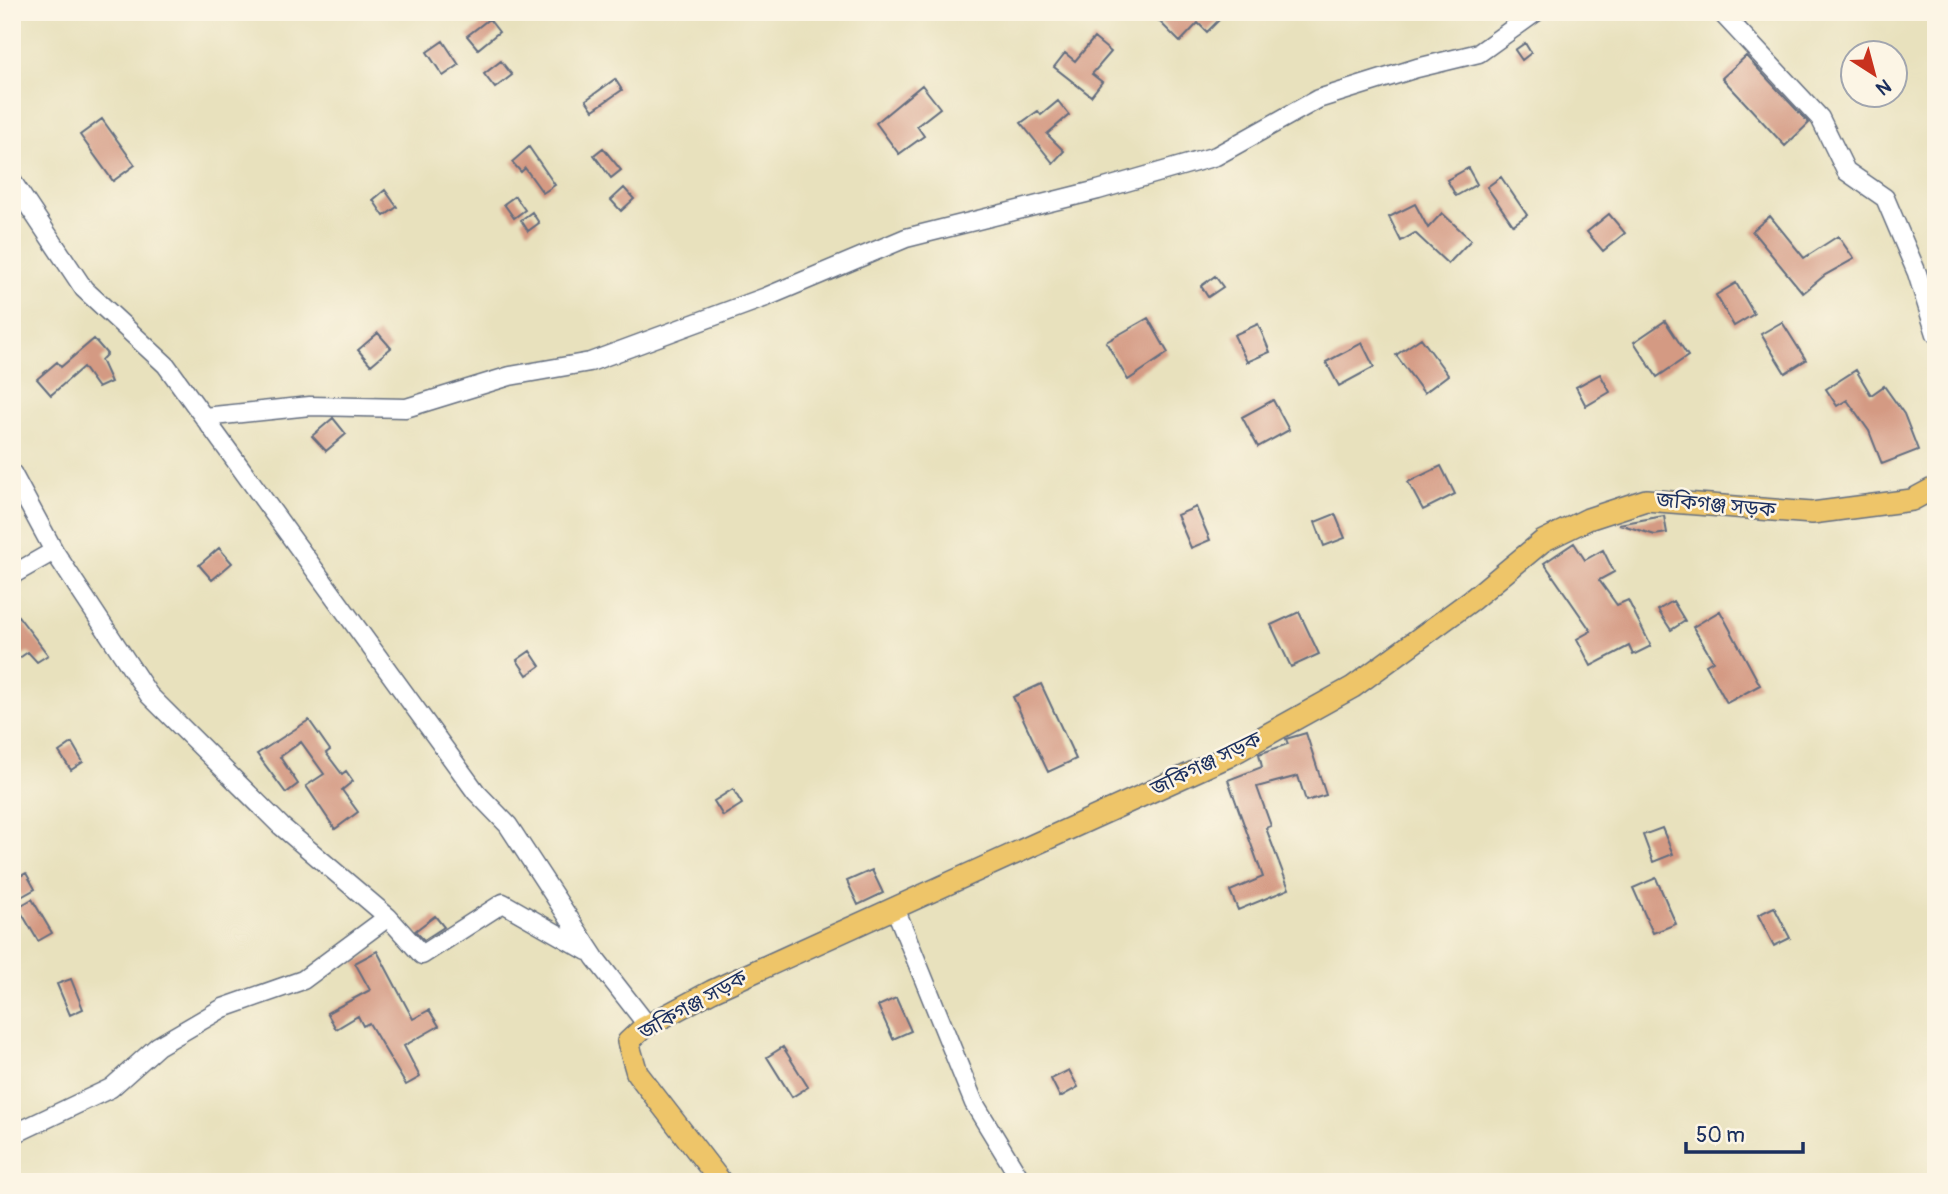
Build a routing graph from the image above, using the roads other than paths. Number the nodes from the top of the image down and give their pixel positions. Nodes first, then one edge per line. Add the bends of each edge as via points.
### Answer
1 (1536, 12) edge
2 (1721, 12) edge
3 (12, 181) edge
4 (1936, 334) edge
5 (204, 417) junction
6 (12, 472) edge
7 (1936, 487) edge
8 (54, 551) junction
9 (12, 575) edge
10 (895, 908) junction
11 (388, 917) junction
12 (646, 1027) junction
13 (12, 1135) edge
14 (721, 1182) edge
15 (1022, 1182) edge

1 - 5 street via 1479,53 1318,99 1216,156 906,238 766,297 590,362 510,376 406,408 310,406
2 - 4 street via 1820,118 1846,171 1885,198 1917,273
3 - 5 street via 84,289 166,365
5 - 12 street via 476,792 508,825
6 - 8 street
7 - 10 main road, জকিগঞ্জ সড়ক via 1912,500 1812,513 1646,500 1588,519 1543,541 1353,687 1227,757
8 - 9 street
8 - 11 street via 149,695 281,825
10 - 12 main road, জকিগঞ্জ সড়ক via 712,991
10 - 15 street via 974,1103
11 - 12 street via 422,955 503,902 585,949
11 - 13 street via 303,979 223,1008 158,1046 111,1088
12 - 14 main road, জকিগঞ্জ সড়ক via 628,1042 637,1073

